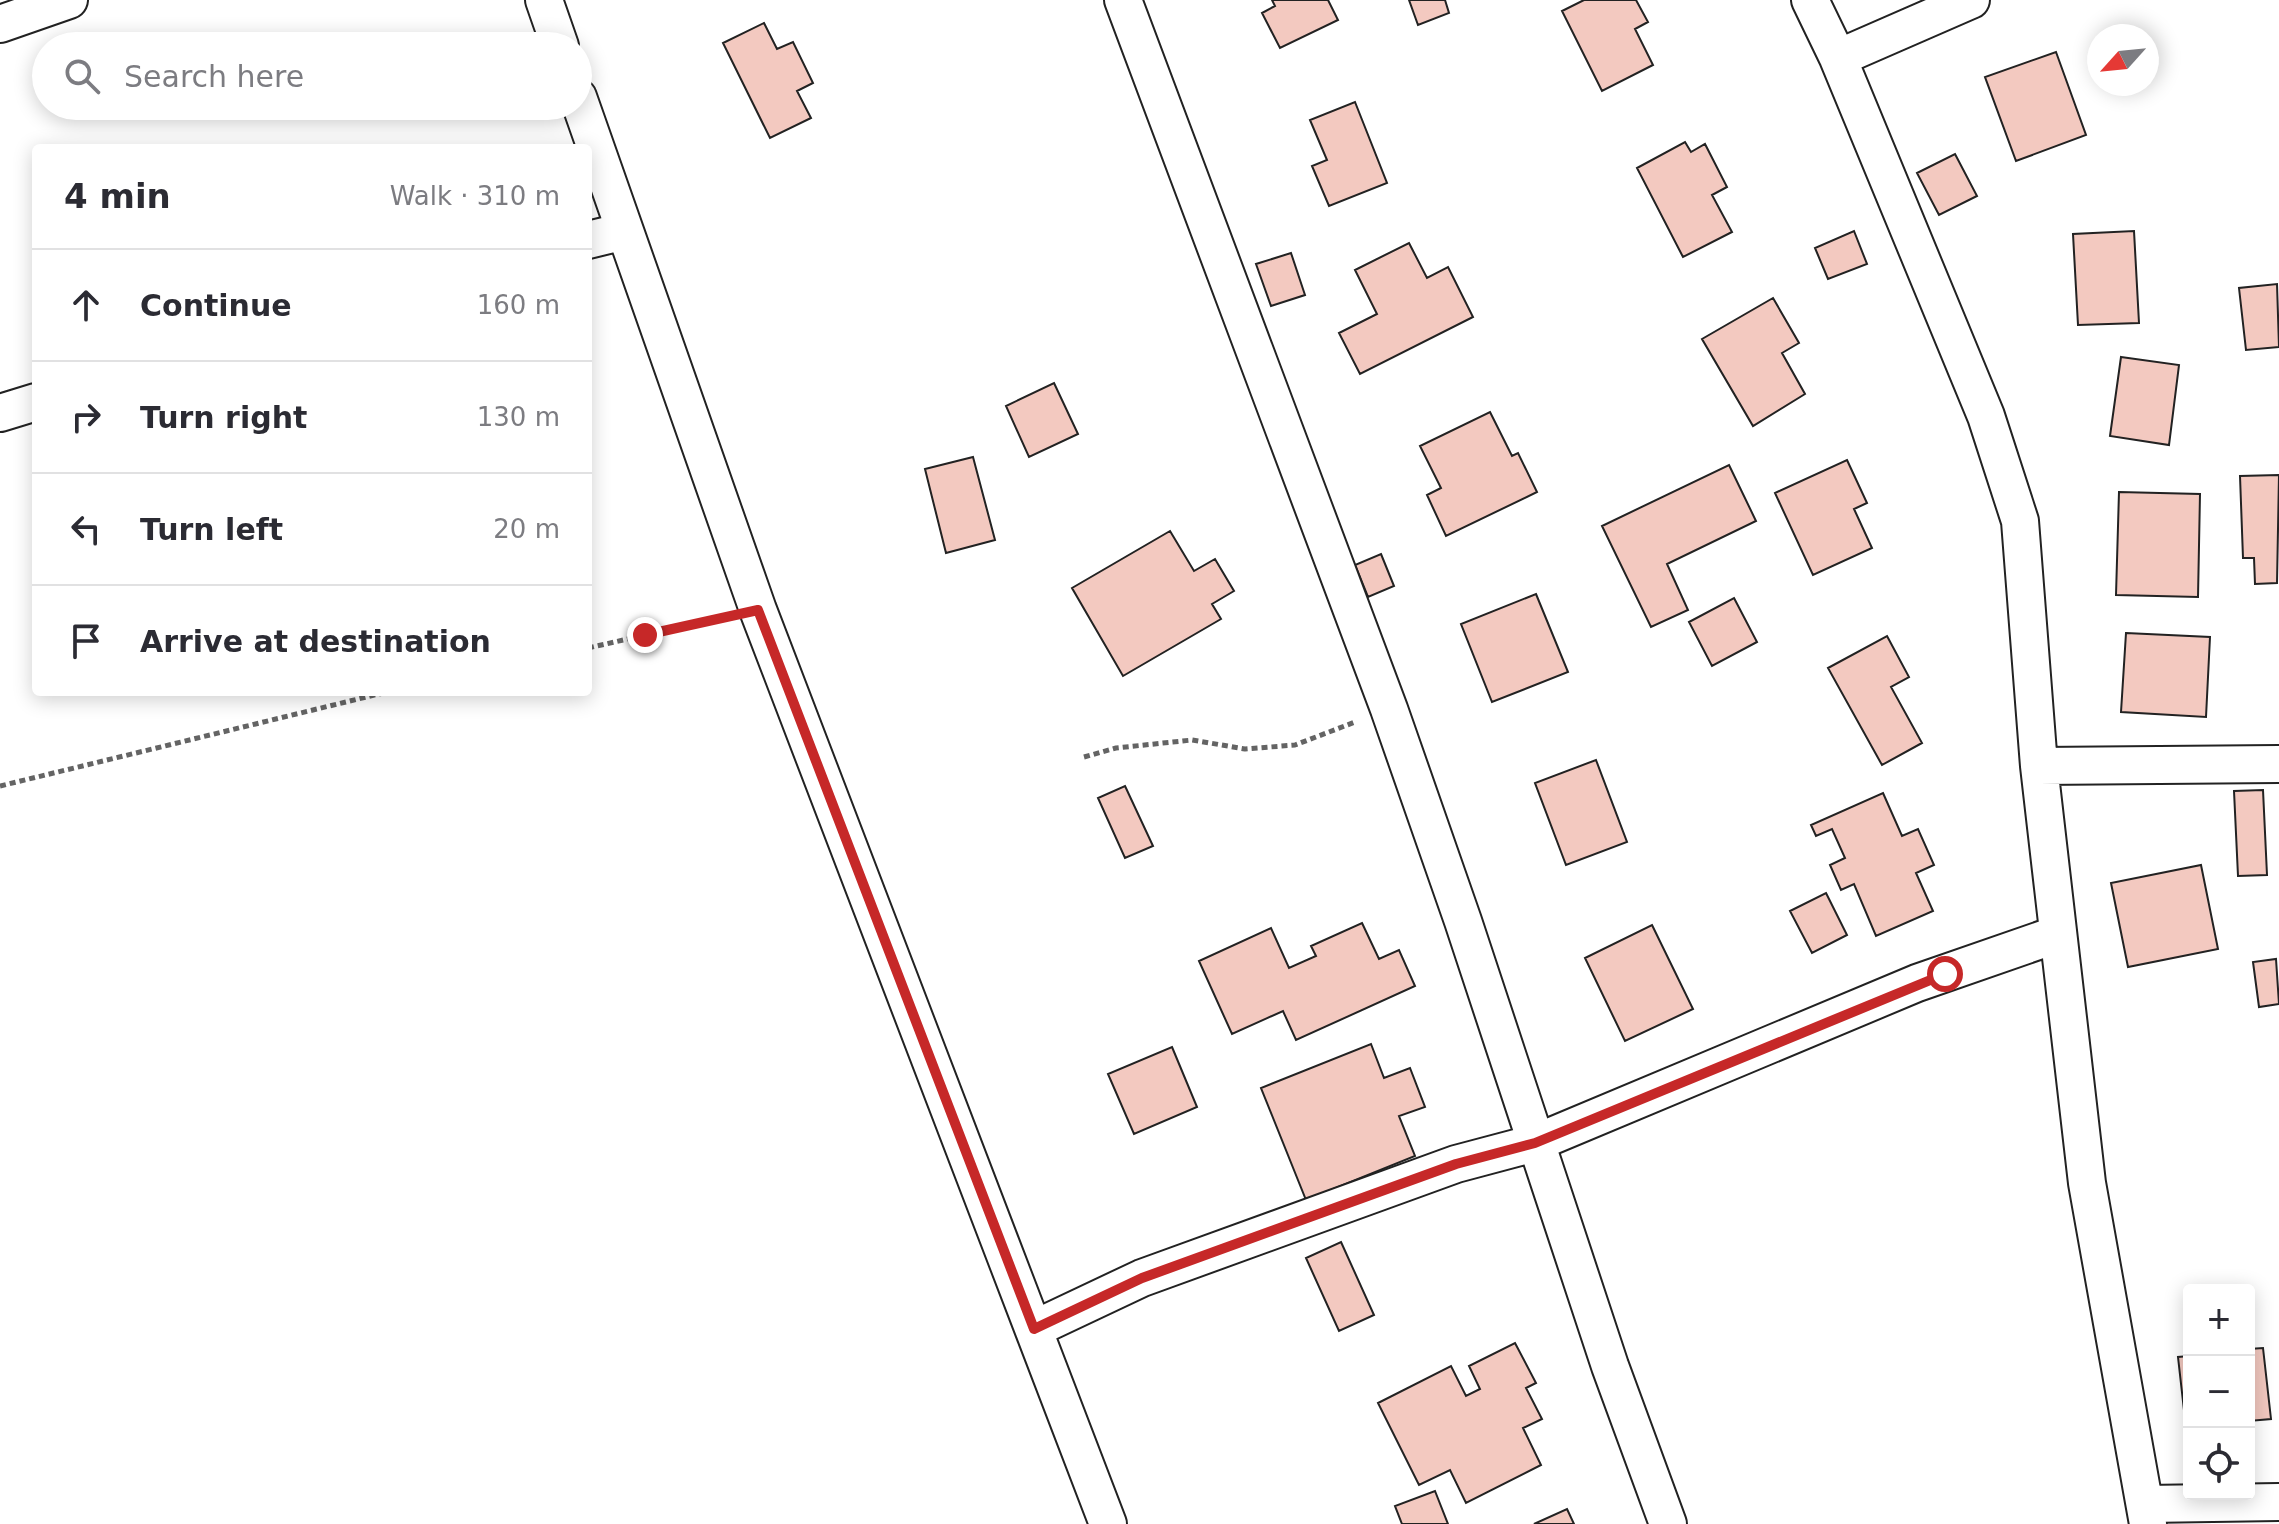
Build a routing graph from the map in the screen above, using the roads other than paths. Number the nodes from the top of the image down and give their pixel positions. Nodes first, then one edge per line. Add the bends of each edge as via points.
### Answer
1 (69, 0) edge
2 (544, 0) edge
3 (1123, 0) edge
4 (1810, 0) edge
5 (1971, 0) edge
6 (0, 24) edge
7 (555, 32) edge
8 (1838, 58) junction
9 (586, 120) edge
10 (625, 231) junction
11 (592, 239) edge
12 (32, 403) edge
13 (0, 413) edge
14 (2279, 764) edge
15 (2039, 766) junction
16 (2058, 934) junction
17 (1535, 1143) junction
18 (1034, 1329) junction
19 (2279, 1502) edge
20 (2147, 1514) edge
21 (1108, 1524) edge
22 (1668, 1524) edge

1 - 6 street
2 - 7 street
3 - 17 street via 1389,709
4 - 8 street
5 - 8 street
8 - 15 street via 1986,416 2020,521
9 - 10 street
10 - 11 street
10 - 18 street via 758,610
12 - 13 street
14 - 15 street
15 - 16 street
16 - 17 street via 1917,983
16 - 20 street via 2087,1183
17 - 18 street via 1456,1164 1142,1278
17 - 22 street
18 - 21 street
19 - 20 street

